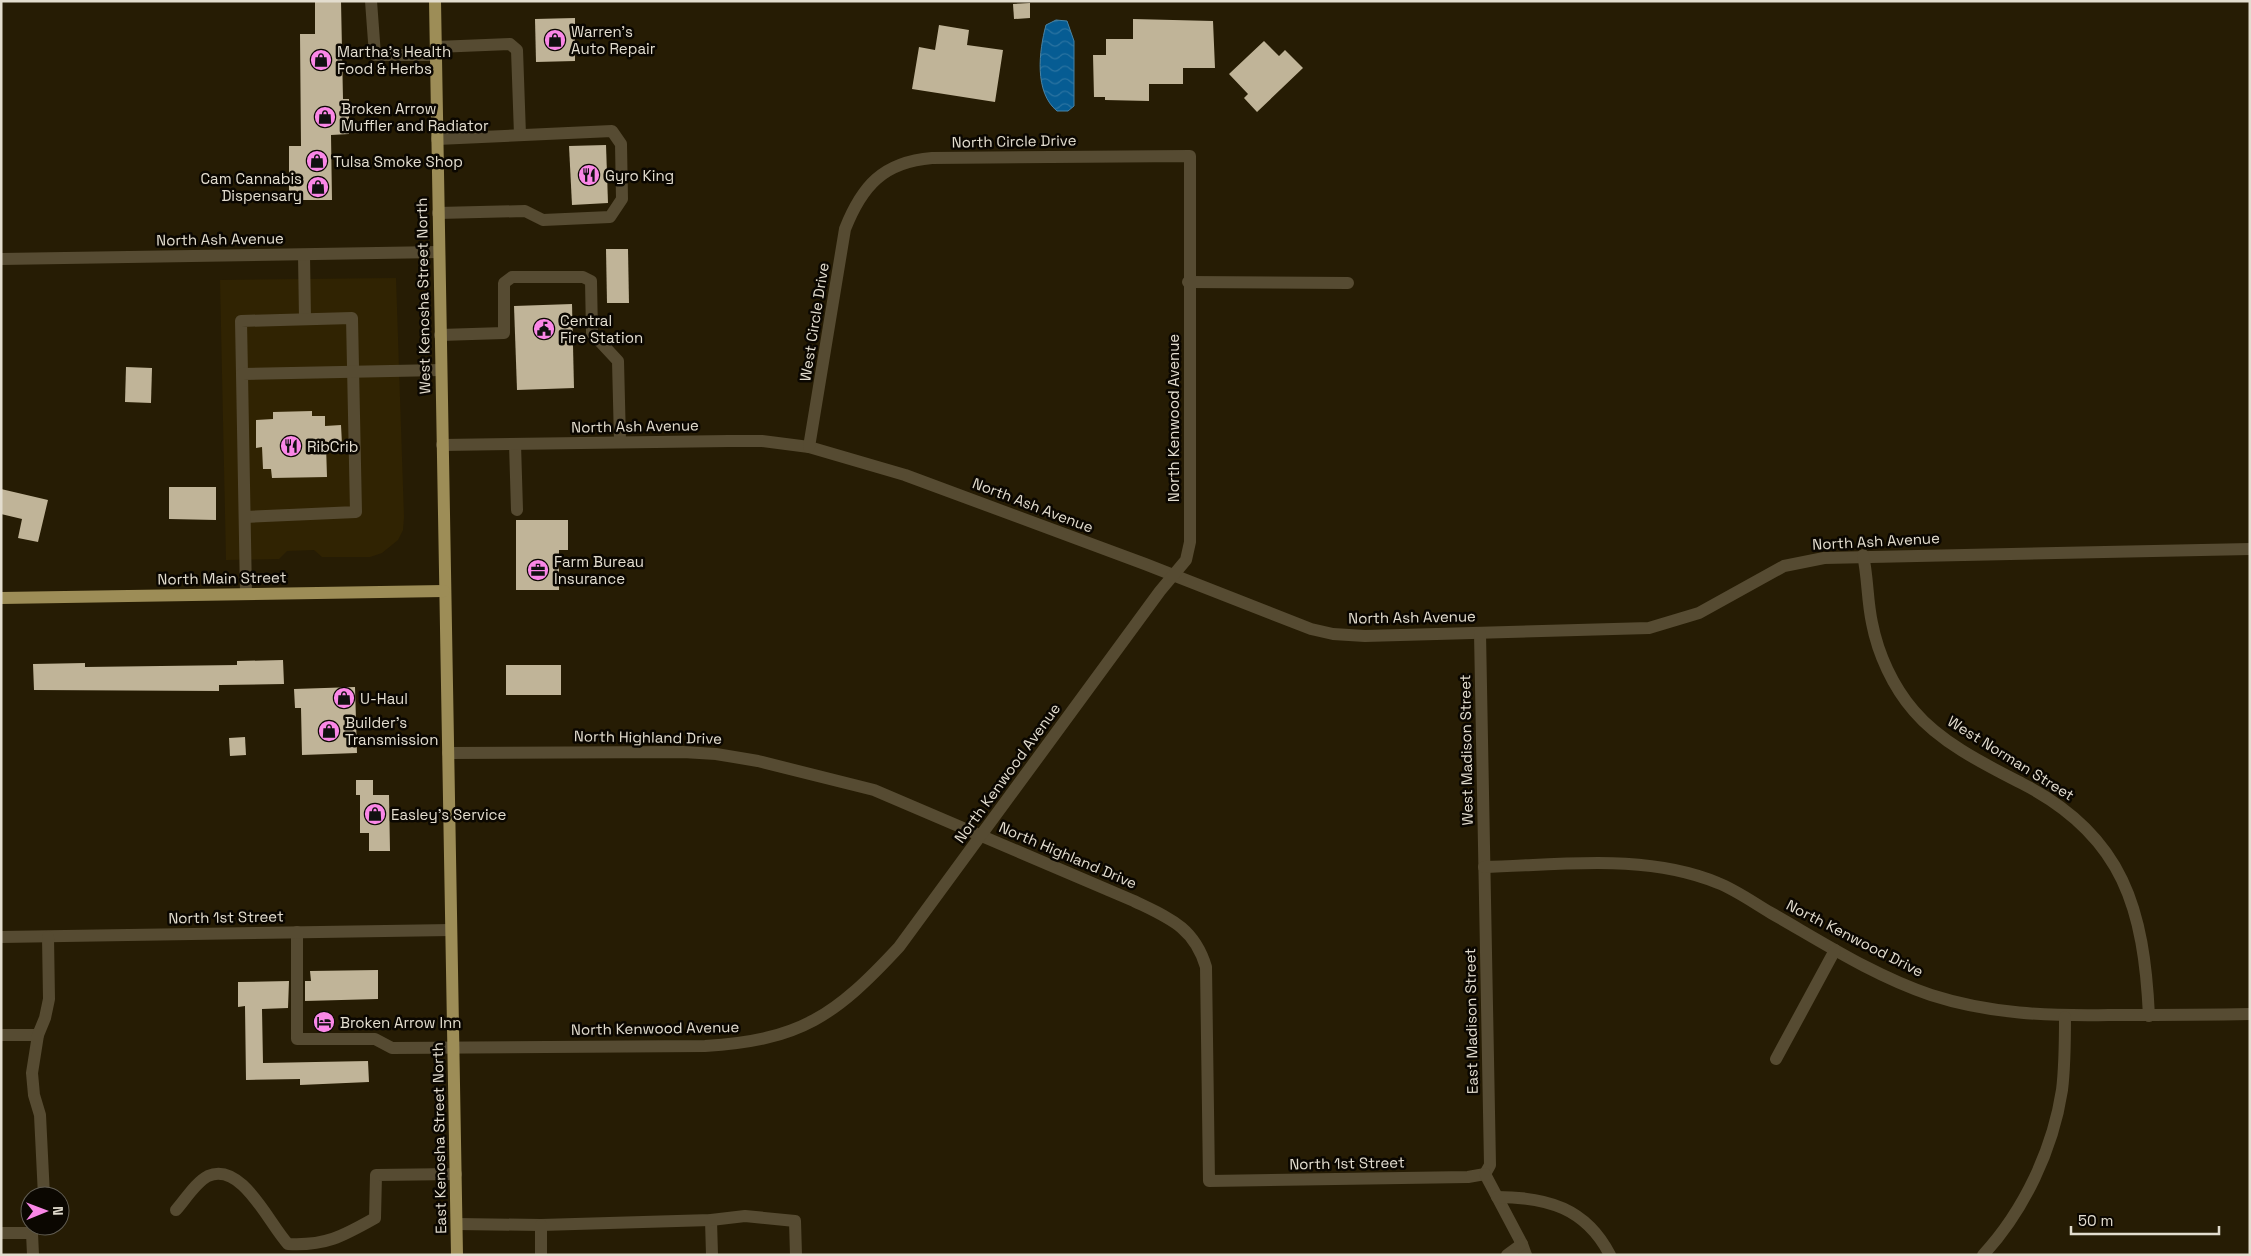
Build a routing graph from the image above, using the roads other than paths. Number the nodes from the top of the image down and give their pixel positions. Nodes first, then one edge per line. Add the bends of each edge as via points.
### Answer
1 (371, 1) edge
2 (435, 1) edge
3 (436, 51) junction
4 (520, 135) junction
5 (438, 139) junction
6 (1190, 156) joint
7 (855, 204) joint
8 (438, 213) junction
9 (439, 252) junction
10 (304, 254) junction
11 (1, 259) edge
12 (1188, 282) junction
13 (1348, 283) dead end
14 (305, 319) junction
15 (440, 335) junction
16 (440, 370) junction
17 (353, 371) junction
18 (242, 374) junction
19 (620, 441) junction
20 (515, 444) junction
21 (442, 445) junction
22 (809, 447) junction
23 (517, 510) dead end
24 (245, 517) junction
25 (2250, 549) edge
26 (1863, 555) junction
27 (1175, 576) junction
28 (444, 591) junction
29 (246, 594) junction
30 (1, 598) edge
31 (1480, 633) junction
32 (448, 753) junction
33 (982, 835) junction
34 (1484, 867) junction
35 (451, 930) junction
36 (297, 932) junction
37 (1, 937) edge
38 (48, 937) junction
39 (1835, 950) junction
40 (2250, 1014) edge
41 (2148, 1016) junction
42 (2065, 1017) junction
43 (1, 1035) edge
44 (38, 1035) junction
45 (453, 1047) junction
46 (1776, 1059) dead end
47 (456, 1174) junction
48 (1485, 1174) junction
49 (1209, 1181) joint
50 (44, 1186) edge
51 (1497, 1197) junction
52 (176, 1210) dead end
53 (711, 1220) junction
54 (457, 1224) junction
55 (541, 1225) junction
56 (20, 1231) edge
57 (1, 1233) edge
58 (34, 1236) edge
59 (1524, 1249) edge
60 (32, 1255) edge
61 (457, 1255) edge
62 (541, 1255) edge
63 (712, 1255) edge
64 (796, 1255) edge
65 (1507, 1255) edge
66 (1610, 1255) edge
67 (1983, 1255) edge

1 - 3 street via 375,55
2 - 3 main road, West Kenosha Street North
3 - 4 street via 510,44 517,50
3 - 5 main road, West Kenosha Street North
4 - 5 street
4 - 8 street via 612,131 621,144 622,199 610,217 543,220 526,211
5 - 8 main road, West Kenosha Street North
6 - 7 street, North Circle Drive via 917,159 884,171
6 - 12 street, North Kenwood Avenue
7 - 22 street, West Circle Drive via 845,229
8 - 9 main road, West Kenosha Street North
9 - 10 street, North Ash Avenue
9 - 15 main road, West Kenosha Street North
10 - 11 street, North Ash Avenue
10 - 14 street
12 - 13 street
12 - 27 street, North Kenwood Avenue via 1190,542 1186,560
14 - 17 street via 352,318
14 - 18 street via 241,321
15 - 16 main road, West Kenosha Street North
15 - 19 street via 504,333 504,283 512,277 583,277 591,281 592,333 618,361
16 - 17 street
16 - 21 main road, West Kenosha Street North
17 - 18 street
17 - 24 street via 356,512
18 - 24 street
19 - 20 street, North Ash Avenue
19 - 22 street, North Ash Avenue via 762,441
20 - 21 street, North Ash Avenue
20 - 23 street
21 - 28 main road, West Kenosha Street North
22 - 27 street, North Ash Avenue via 905,475
24 - 29 street
25 - 26 street, North Ash Avenue
26 - 31 street, North Ash Avenue via 1798,562 1766,575 1699,613 1649,628
26 - 41 street, West Norman Street via 1876,641 1891,676 1913,710 1960,747 2052,800 2076,818 2110,858 2127,890 2143,941
27 - 31 street, North Ash Avenue via 1290,622 1333,634
27 - 33 street, North Kenwood Avenue via 1160,591
28 - 29 main road, North Main Street
28 - 32 main road
29 - 30 main road, North Main Street
31 - 34 street, West Madison Street
32 - 33 street, North Highland Drive via 683,752 746,758 874,790
32 - 35 main road, East Kenosha Street North
33 - 45 street, North Kenwood Avenue via 881,967 845,1000 798,1029 744,1043 705,1046
33 - 49 street, North Highland Drive via 1167,916 1187,931 1196,944 1206,967
34 - 39 street, North Kenwood Drive via 1624,864 1676,869 1720,883
34 - 48 street, East Madison Street via 1490,1165
35 - 36 street, North 1st Street
35 - 45 main road, East Kenosha Street North
36 - 38 street, North 1st Street
36 - 45 street, North Kenwood Avenue via 297,1039 375,1039 392,1048
37 - 38 street, North 1st Street
38 - 44 street via 49,999
39 - 42 street, North Kenwood Drive via 1930,994 2006,1012
39 - 46 street
40 - 41 street, North Kenwood Drive
41 - 42 street, North Kenwood Drive
42 - 67 street via 2062,1091 2046,1148 2026,1196
43 - 44 street
44 - 50 street via 32,1074 40,1115
45 - 47 main road, East Kenosha Street North
47 - 52 street via 376,1175 375,1218 312,1245 288,1244 254,1198 227,1173 208,1176
47 - 54 main road, East Kenosha Street North
48 - 49 street, North 1st Street via 1468,1177
48 - 51 street
51 - 59 street
51 - 66 street via 1543,1201 1578,1215 1591,1226
53 - 55 street
53 - 63 street
53 - 64 street via 744,1216 794,1221
54 - 55 street
54 - 61 main road, East Kenosha Street North
55 - 62 street
56 - 57 street
58 - 60 street
59 - 65 street

